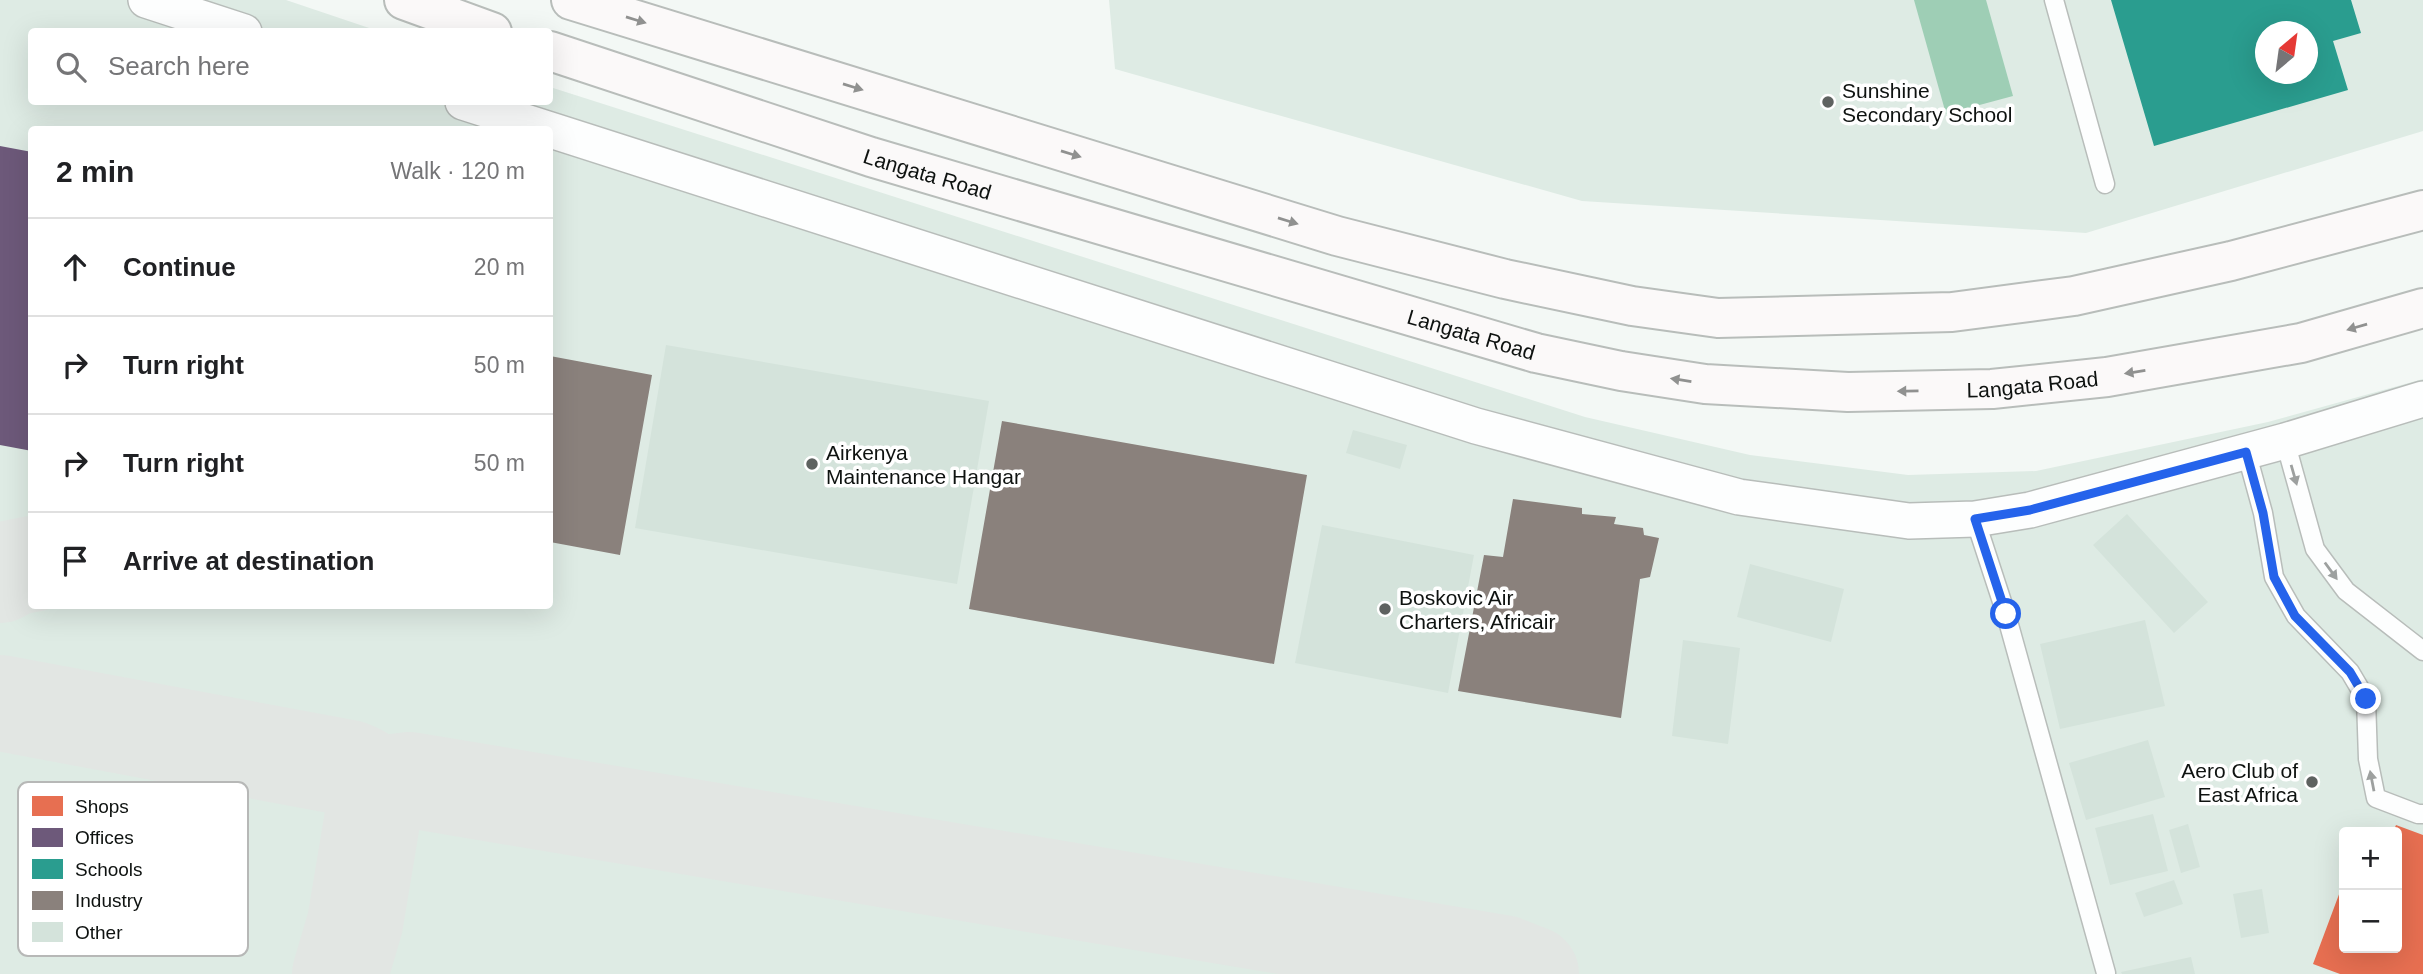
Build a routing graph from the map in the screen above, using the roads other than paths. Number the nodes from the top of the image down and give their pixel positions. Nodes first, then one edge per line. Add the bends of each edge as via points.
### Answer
1 (146, 0) edge
2 (404, 0) edge
3 (570, 0) edge
4 (2054, 0) edge
5 (232, 28) edge
6 (481, 28) edge
7 (553, 52) edge
8 (472, 105) edge
9 (538, 126) edge
10 (553, 131) edge
11 (2105, 184) dead end
12 (2423, 210) edge
13 (2423, 308) edge
14 (2423, 399) edge
15 (2285, 441) junction
16 (2246, 452) junction
17 (1975, 519) junction
18 (2423, 651) edge
19 (2423, 814) edge
20 (2106, 973) edge

1 - 5 street
2 - 6 main road
3 -> 12 main road via 1337,236 1518,282 1718,318 1952,312 2074,296 2231,261
4 - 11 lane
13 -> 7 main road, Langata Road via 2301,343 2107,377 2018,387 1849,392 1706,384 1536,354 871,157
8 - 9 street
10 - 17 street via 1476,426 1739,496 1909,520
14 - 15 street
15 - 16 street
15 -> 18 lane via 2315,549 2346,591
16 - 17 street via 2030,510
19 -> 16 lane via 2376,798 2368,759 2366,699 2350,672 2295,616 2274,577
17 - 20 lane

